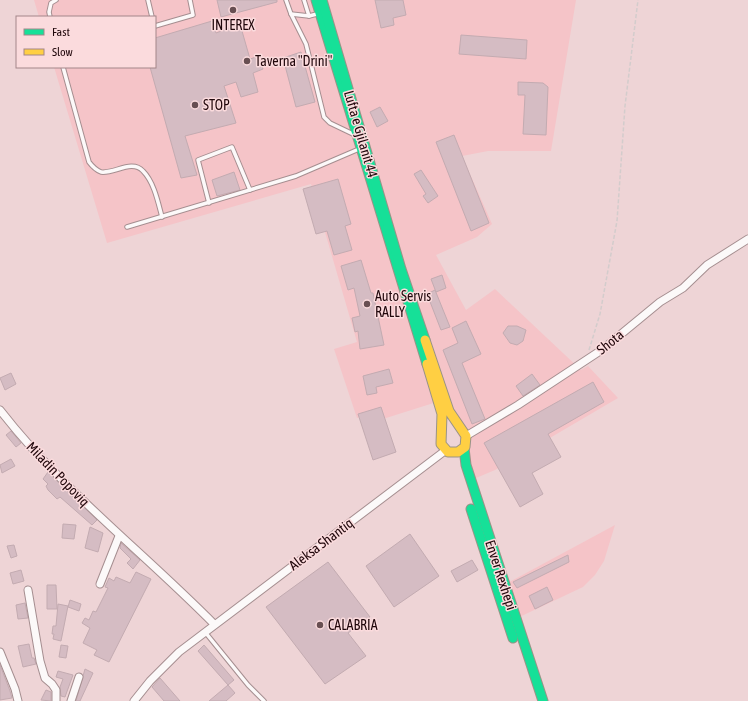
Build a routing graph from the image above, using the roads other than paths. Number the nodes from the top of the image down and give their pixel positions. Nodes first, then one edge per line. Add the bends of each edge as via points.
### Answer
1 (56, 0) edge
2 (148, 0) edge
3 (190, 0) edge
4 (286, 0) edge
5 (304, 0) edge
6 (316, 0) edge
7 (322, 0) edge
8 (320, 13) junction
9 (290, 14) junction
10 (50, 16) edge
11 (152, 16) edge
12 (309, 16) junction
13 (156, 26) edge
14 (63, 68) edge
15 (355, 134) junction
16 (360, 149) junction
17 (250, 190) junction
18 (209, 203) junction
19 (162, 216) junction
20 (127, 227) dead end
21 (748, 239) edge
22 (0, 410) edge
23 (459, 428) junction
24 (442, 432) junction
25 (466, 436) junction
26 (464, 448) junction
27 (446, 450) junction
28 (119, 536) junction
29 (100, 584) dead end
30 (28, 590) dead end
31 (214, 624) junction
32 (205, 632) junction
33 (0, 652) edge
34 (79, 677) dead end
35 (18, 701) edge
36 (56, 701) edge
37 (71, 701) edge
38 (134, 701) edge
39 (264, 701) edge
40 (535, 701) edge
41 (543, 701) edge

1 - 10 lane via 51,3
2 - 11 lane
3 - 13 lane via 193,16
4 - 9 lane
5 - 12 lane
6 - 8 main road
7 - 23 main road, Lufta e Gjilanit 44 via 401,269 449,411
8 - 12 lane
8 - 15 main road
9 - 12 lane
9 - 15 lane via 306,44 324,117 330,123
14 - 19 lane via 89,162 101,172 130,166 142,169 149,179
15 - 16 main road
16 - 17 lane via 296,176
16 - 24 main road via 442,414
17 - 18 lane
17 - 18 lane via 232,147 198,160
18 - 19 lane
19 - 20 lane
21 - 25 street, Shota via 707,265 683,288 660,302 603,349
22 - 28 street, Miladin Popoviq via 73,491
23 - 24 main road via 452,426
23 - 25 main road
24 - 27 main road via 440,440
25 - 26 main road
26 - 27 main road via 458,452
26 - 41 main road, Enver Rexhepi via 466,465
27 - 31 street, Aleksa Shantiq
27 - 40 main road via 458,466
28 - 29 street
28 - 31 street, Miladin Popoviq via 148,559
30 - 36 street via 40,661 45,678 56,690
31 - 32 street, Aleksa Shantiq
32 - 38 street, Aleksa Shantiq via 179,652
32 - 39 lane
33 - 35 street
34 - 37 street

